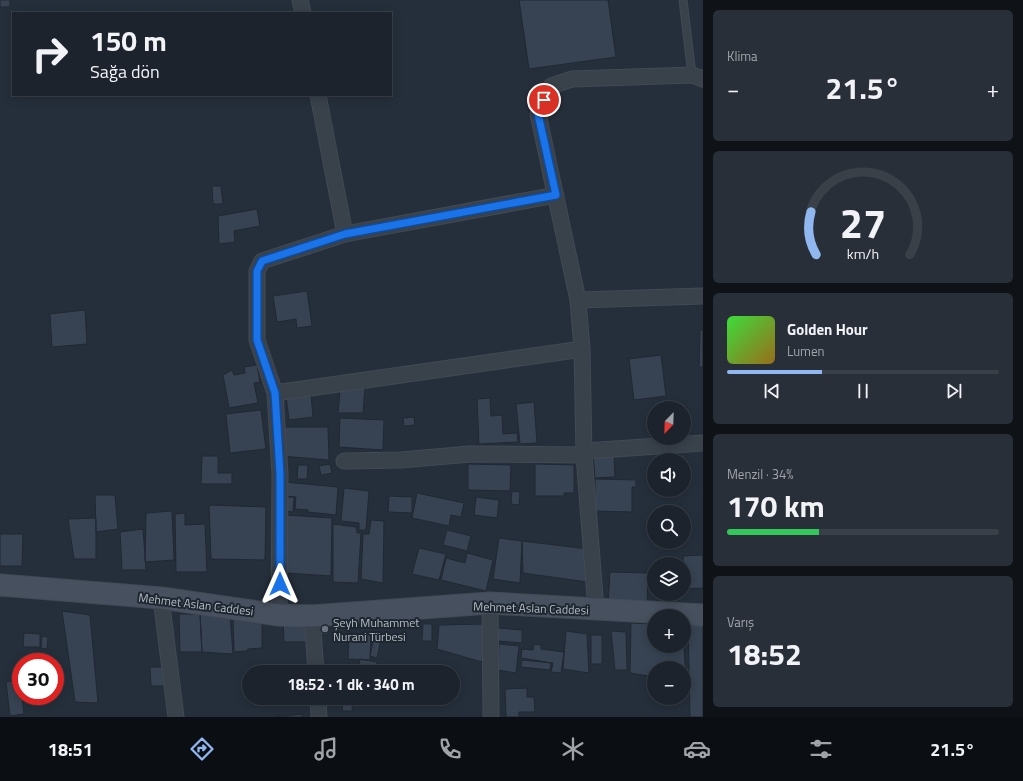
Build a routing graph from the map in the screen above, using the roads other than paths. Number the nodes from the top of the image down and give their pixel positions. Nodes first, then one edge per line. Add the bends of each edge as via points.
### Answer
1 (300, 0) edge
2 (683, 0) edge
3 (303, 12) edge
4 (697, 77) edge
5 (318, 96) edge
6 (556, 195) junction
7 (345, 234) junction
8 (703, 296) edge
9 (578, 300) junction
10 (582, 349) junction
11 (275, 393) junction
12 (703, 443) edge
13 (585, 453) junction
14 (344, 461) dead end
15 (0, 585) edge
16 (160, 598) junction
17 (490, 603) junction
18 (596, 610) junction
19 (279, 615) junction
20 (703, 615) edge
21 (312, 616) junction
22 (316, 665) edge
23 (318, 705) edge
24 (176, 717) edge
25 (319, 717) edge
26 (491, 717) edge

1 - 3 street
2 - 4 lane
4 - 6 street via 572,79 551,86 538,114
5 - 7 street
6 - 7 street
6 - 9 street
7 - 11 street via 262,261 257,271 257,340
8 - 9 street
9 - 10 street
10 - 11 street
10 - 13 street
11 - 19 street via 280,474
12 - 13 street
13 - 14 street via 470,454 402,460
13 - 18 street
15 - 16 street, Mehmet Aslan Caddesi
16 - 19 street, Mehmet Aslan Caddesi
16 - 24 street
17 - 18 street, Mehmet Aslan Caddesi
17 - 21 street, Mehmet Aslan Caddesi
17 - 26 street
18 - 20 street, Mehmet Aslan Caddesi
19 - 21 street, Mehmet Aslan Caddesi
21 - 22 street
23 - 25 street

